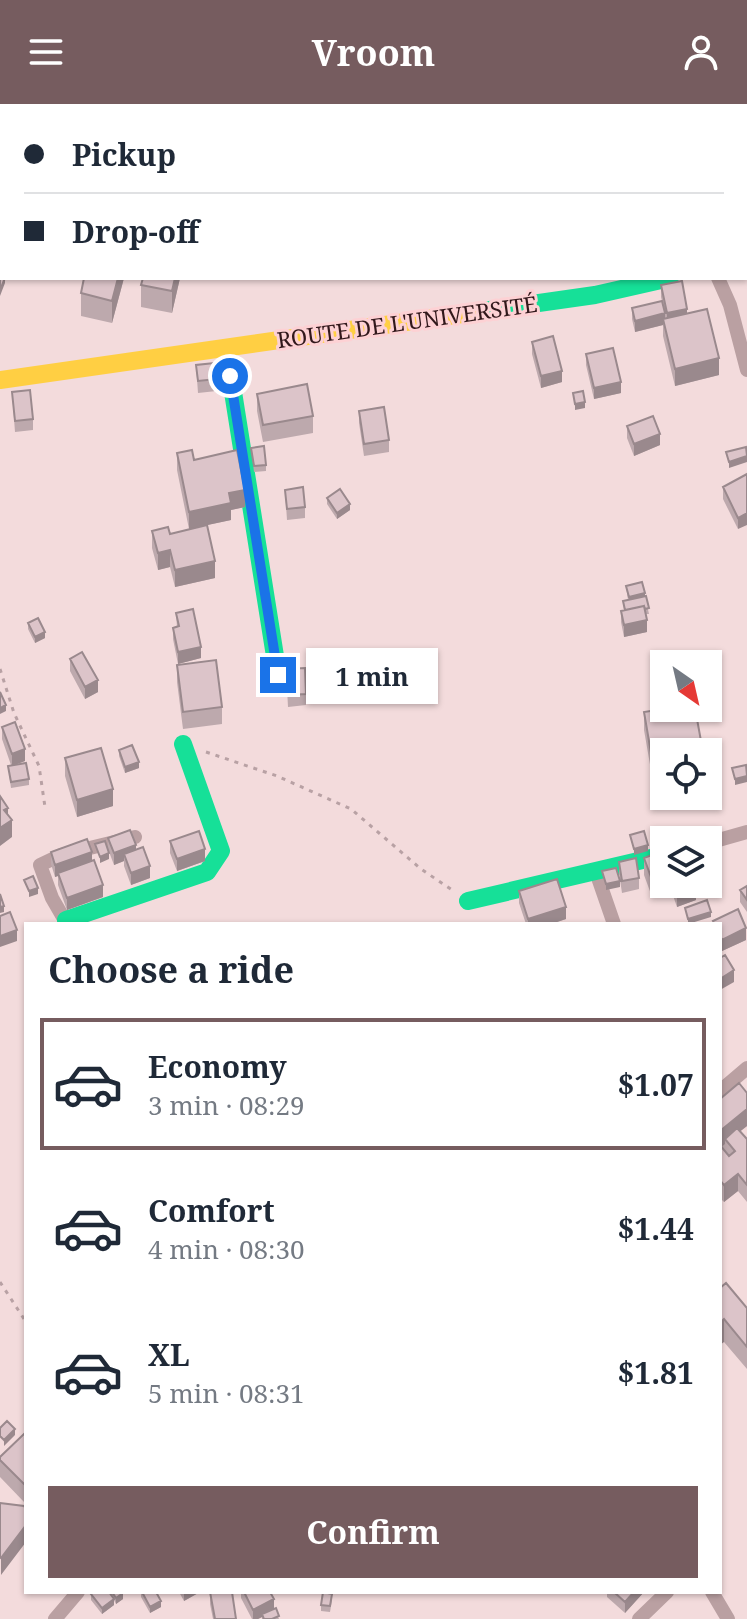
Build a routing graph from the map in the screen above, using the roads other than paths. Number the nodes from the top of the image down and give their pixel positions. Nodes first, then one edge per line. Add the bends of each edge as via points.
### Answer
1 (661, 280) edge
2 (719, 280) edge
3 (226, 348) junction
4 (747, 370) edge
5 (0, 380) edge
6 (278, 675) dead end
7 (183, 744) road end
8 (747, 832) edge
9 (135, 837) edge
10 (722, 839) edge
11 (650, 858) edge
12 (596, 872) junction
13 (468, 901) road end
14 (66, 922) edge
15 (613, 922) edge
16 (747, 1068) edge
17 (722, 1089) edge
18 (76, 1594) edge
19 (665, 1594) edge
20 (713, 1594) edge
21 (55, 1619) edge
22 (639, 1619) edge
23 (728, 1619) edge

1 - 3 street, ROUTE DE L'UNIVERSITÉ via 595,295
2 - 4 street
3 - 5 street, ROUTE DE L'UNIVERSITÉ
3 - 6 street
7 - 14 street via 221,851 207,872
8 - 10 street
9 - 14 street via 40,865
11 - 12 street
12 - 13 street
12 - 15 street
16 - 17 street
18 - 21 street
19 - 22 street
20 - 23 street

